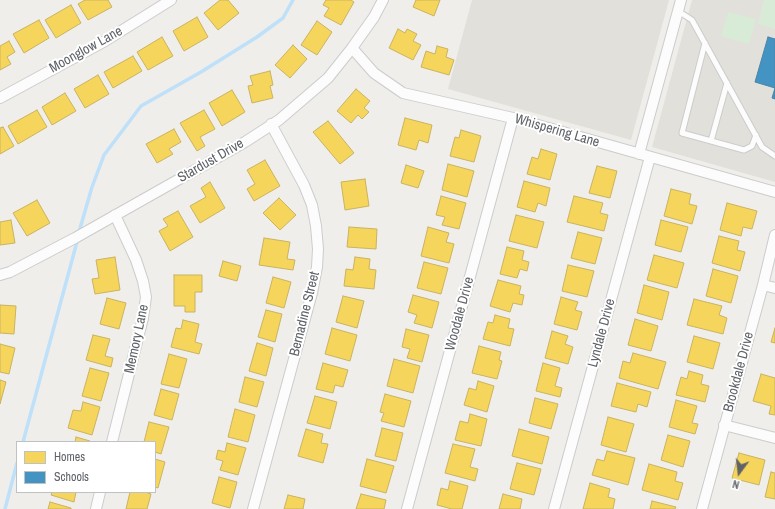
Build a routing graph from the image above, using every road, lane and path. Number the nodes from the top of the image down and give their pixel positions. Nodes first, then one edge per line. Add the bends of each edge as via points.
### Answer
1 (172, 0) edge
2 (383, 0) edge
3 (681, 0) edge
4 (678, 11) junction
5 (705, 43) junction
6 (352, 48) junction
7 (727, 83) junction
8 (0, 98) edge
9 (513, 118) junction
10 (271, 124) junction
11 (756, 135) junction
12 (711, 141) junction
13 (639, 154) junction
14 (775, 156) edge
15 (650, 157) junction
16 (775, 192) edge
17 (114, 216) junction
18 (775, 235) edge
19 (0, 275) edge
20 (763, 285) junction
21 (775, 288) edge
22 (724, 425) junction
23 (775, 438) edge
24 (112, 441) edge
25 (100, 493) edge
26 (96, 509) edge
27 (253, 509) edge
28 (407, 509) edge
29 (554, 509) edge
30 (702, 509) edge

1 - 8 street, Moonglow Lane via 105,41
2 - 6 street, Stardust Drive via 374,18
3 - 4 street
4 - 5 lane via 692,20
4 - 13 street
5 - 7 lane
5 - 12 lane via 682,133
6 - 9 street, Whispering Lane via 374,73 403,93
6 - 10 street, Stardust Drive via 328,78
7 - 11 lane
7 - 12 lane
9 - 13 street, Whispering Lane
9 - 28 street, Woodale Drive
10 - 17 street, Stardust Drive via 245,142
10 - 27 street, Bernadine Street via 312,205 318,249 312,293
11 - 12 lane via 752,146 744,150
11 - 14 lane via 762,147
13 - 15 street, Whispering Lane
15 - 16 street, Whispering Lane
15 - 29 street, Lyndale Drive
17 - 19 street, Stardust Drive via 53,250
17 - 24 street, Memory Lane via 136,260 144,281 146,297
18 - 20 street, Brookdale Drive
20 - 21 street
20 - 22 street, Brookdale Drive
22 - 23 street
22 - 30 street, Brookdale Drive
25 - 26 street

